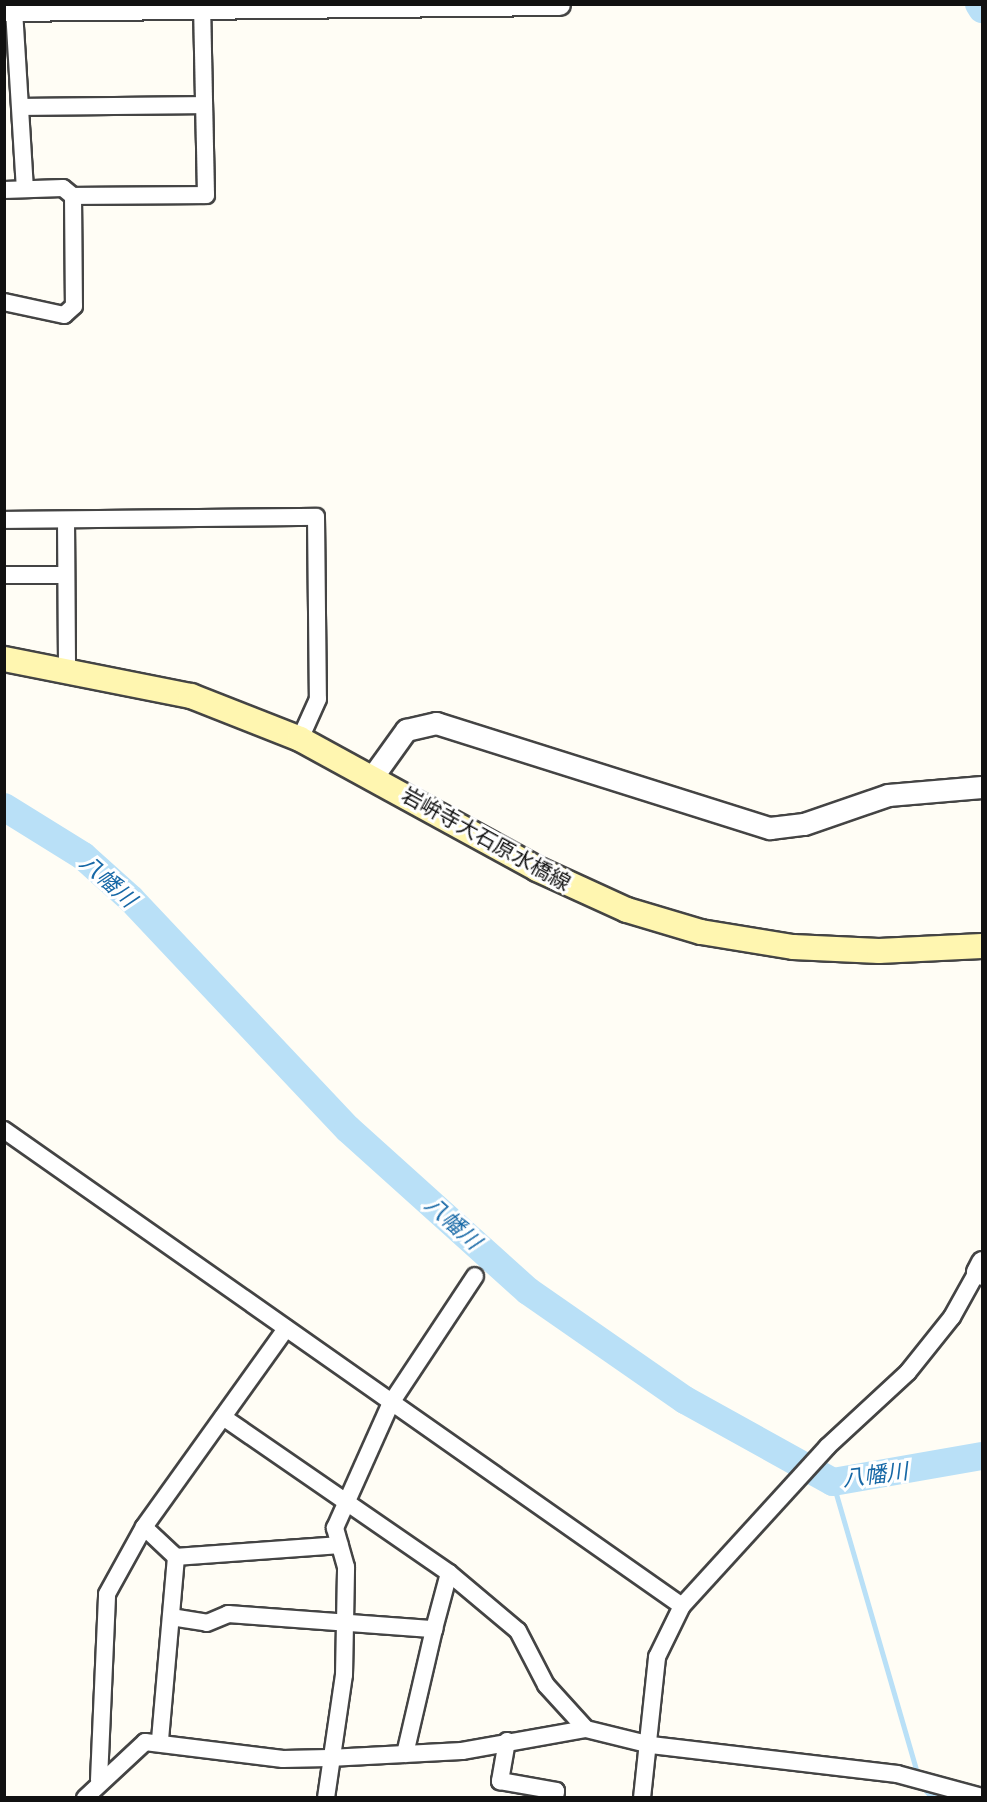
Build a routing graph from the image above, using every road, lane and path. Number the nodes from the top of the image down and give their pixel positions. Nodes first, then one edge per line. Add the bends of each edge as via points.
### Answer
1 (559, 4) edge
2 (202, 8) junction
3 (9, 10) edge
4 (204, 105) junction
5 (24, 107) junction
6 (25, 189) junction
7 (4, 190) edge
8 (73, 196) junction
9 (4, 302) edge
10 (4, 520) edge
11 (66, 520) junction
12 (4, 575) edge
13 (66, 575) junction
14 (4, 659) edge
15 (67, 668) junction
16 (300, 738) junction
17 (373, 776) junction
18 (982, 787) edge
19 (982, 946) edge
20 (4, 1130) edge
21 (981, 1269) edge
22 (475, 1276) dead end
23 (286, 1329) junction
24 (391, 1403) junction
25 (223, 1417) junction
26 (345, 1498) junction
27 (144, 1527) junction
28 (340, 1545) junction
29 (176, 1557) junction
30 (449, 1573) junction
31 (682, 1606) junction
32 (171, 1617) junction
33 (345, 1622) junction
34 (434, 1629) junction
35 (586, 1729) junction
36 (159, 1741) junction
37 (507, 1741) junction
38 (651, 1744) junction
39 (405, 1754) junction
40 (329, 1758) junction
41 (99, 1780) junction
42 (85, 1797) edge
43 (326, 1797) edge
44 (555, 1797) edge
45 (642, 1797) edge
46 (982, 1797) edge

1 - 2 street
2 - 3 street
2 - 4 street
3 - 5 street
4 - 5 street
4 - 8 street via 206,195
5 - 6 street
6 - 7 street
6 - 8 street via 63,188
8 - 9 street via 74,306 64,315
10 - 11 street
11 - 13 street
11 - 16 street via 316,517 318,699
12 - 13 street
13 - 15 street
14 - 15 main road, 岩峅寺大石原水橋線
15 - 16 main road, 岩峅寺大石原水橋線 via 191,696
16 - 17 main road, 岩峅寺大石原水橋線
17 - 18 street via 406,730 436,723 770,828 804,824 888,795
17 - 19 main road, 岩峅寺大石原水橋線 via 580,891 701,932 793,946 879,951
20 - 23 street
21 - 31 street via 952,1317 908,1372 827,1447
22 - 24 street
23 - 24 street
23 - 25 street
24 - 26 street
24 - 31 street
25 - 26 street
25 - 27 street
26 - 28 street via 335,1528
26 - 30 street
27 - 29 street
27 - 41 street via 107,1594
28 - 29 street
28 - 33 street via 346,1567
29 - 32 street
30 - 34 street
30 - 35 street via 518,1631 546,1686
31 - 38 street via 657,1658
32 - 33 street via 207,1623 228,1614
32 - 36 street
33 - 34 street
33 - 40 street via 344,1675
34 - 39 street
35 - 37 street
35 - 38 street
36 - 40 street via 284,1759
36 - 41 street via 146,1742
37 - 39 street
37 - 44 street via 500,1781 556,1791
38 - 45 street
38 - 46 street via 897,1774
39 - 40 street
40 - 43 street
41 - 42 street

